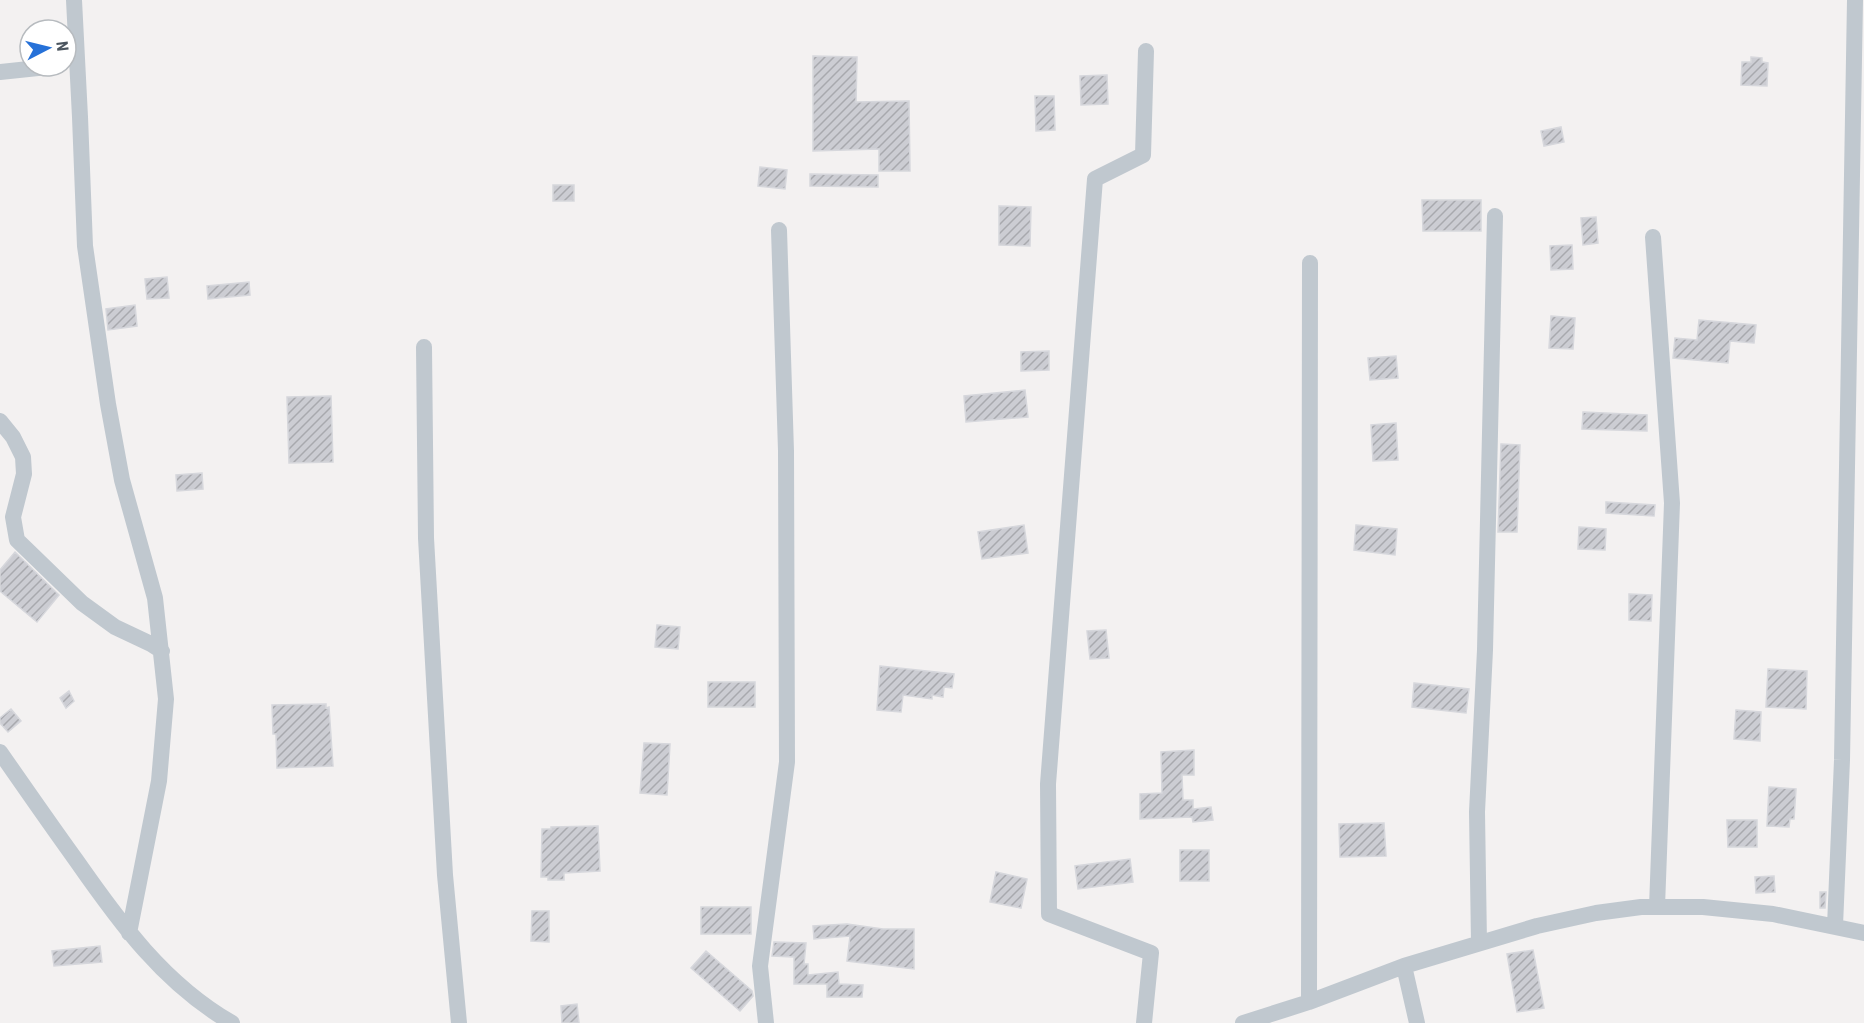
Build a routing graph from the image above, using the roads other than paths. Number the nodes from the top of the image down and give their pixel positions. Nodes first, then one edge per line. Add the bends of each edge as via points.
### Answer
1 (74, 0) edge
2 (1855, 0) edge
3 (73, 18) edge
4 (1146, 51) dead end
5 (18, 70) edge
6 (0, 72) edge
7 (72, 78) edge
8 (1495, 216) dead end
9 (779, 230) dead end
10 (1653, 237) dead end
11 (1310, 263) dead end
12 (424, 347) dead end
13 (0, 421) edge
14 (162, 651) junction
15 (0, 752) edge
16 (1657, 907) junction
17 (1835, 926) junction
18 (129, 933) junction
19 (1864, 933) edge
20 (1479, 944) junction
21 (1404, 966) junction
22 (1309, 1002) junction
23 (232, 1023) edge
24 (459, 1023) edge
25 (765, 1023) edge
26 (1144, 1023) edge
27 (1243, 1023) edge
28 (1417, 1023) edge

1 - 3 street
2 - 17 street via 1842,760
4 - 26 street via 1143,155 1095,179 1048,784 1049,914 1151,953
5 - 6 street
7 - 14 street via 85,246 108,404 122,480 155,598
8 - 20 street via 1485,650 1477,812
9 - 25 street via 786,451 787,762 760,966
10 - 16 street via 1672,503
11 - 22 street
12 - 24 street via 426,538 445,875
13 - 14 street via 23,458 24,474 13,517 17,540 82,603 115,627
14 - 18 street via 166,699 159,781
15 - 18 street
16 - 17 street via 1773,914
16 - 20 street via 1596,913
17 - 19 street
18 - 23 street via 158,966
20 - 21 street
21 - 22 street
21 - 28 street
22 - 27 street

